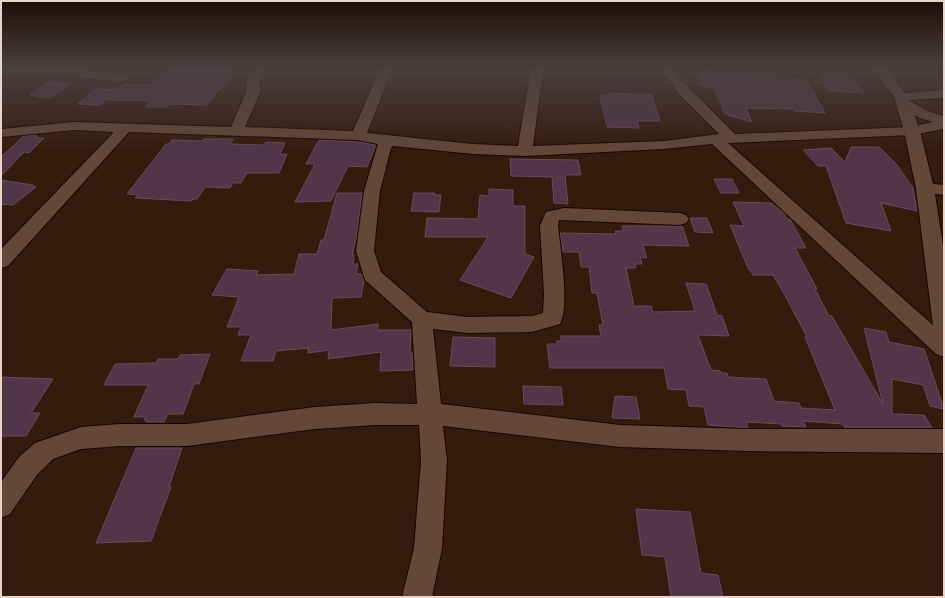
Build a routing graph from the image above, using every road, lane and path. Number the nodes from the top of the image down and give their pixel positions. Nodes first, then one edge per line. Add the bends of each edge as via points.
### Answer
1 (251, 97) edge
2 (374, 97) edge
3 (533, 97) edge
4 (689, 97) edge
5 (900, 97) edge
6 (924, 97) edge
7 (902, 100) junction
8 (944, 121) edge
9 (944, 125) edge
10 (125, 128) junction
11 (236, 131) junction
12 (912, 131) junction
13 (1, 133) edge
14 (358, 136) junction
15 (724, 139) junction
16 (390, 141) junction
17 (525, 151) junction
18 (925, 188) junction
19 (944, 190) edge
20 (680, 219) dead end
21 (939, 249) edge
22 (1, 261) edge
23 (422, 319) junction
24 (944, 326) edge
25 (944, 348) edge
26 (431, 415) junction
27 (944, 441) edge
28 (1, 505) edge
29 (417, 597) edge

1 - 11 street
2 - 14 street
3 - 17 street
4 - 15 street
5 - 7 street
6 - 7 street
7 - 8 street via 925,115
7 - 12 street
9 - 12 street
10 - 11 street
10 - 13 street via 74,126
10 - 22 street
11 - 14 street
12 - 15 street
12 - 18 street
14 - 16 street
15 - 17 street via 664,145
15 - 25 street
16 - 17 street
16 - 23 street via 384,146 372,191 365,251 372,275
18 - 19 street
18 - 21 street
20 - 23 street via 564,214 552,216 549,225 554,295 552,318 532,324 468,325
21 - 24 street
23 - 26 street
26 - 27 street via 620,436 746,440
26 - 28 street via 375,414 315,418 187,435 81,438 44,451 28,466
26 - 29 street via 434,461 428,548

